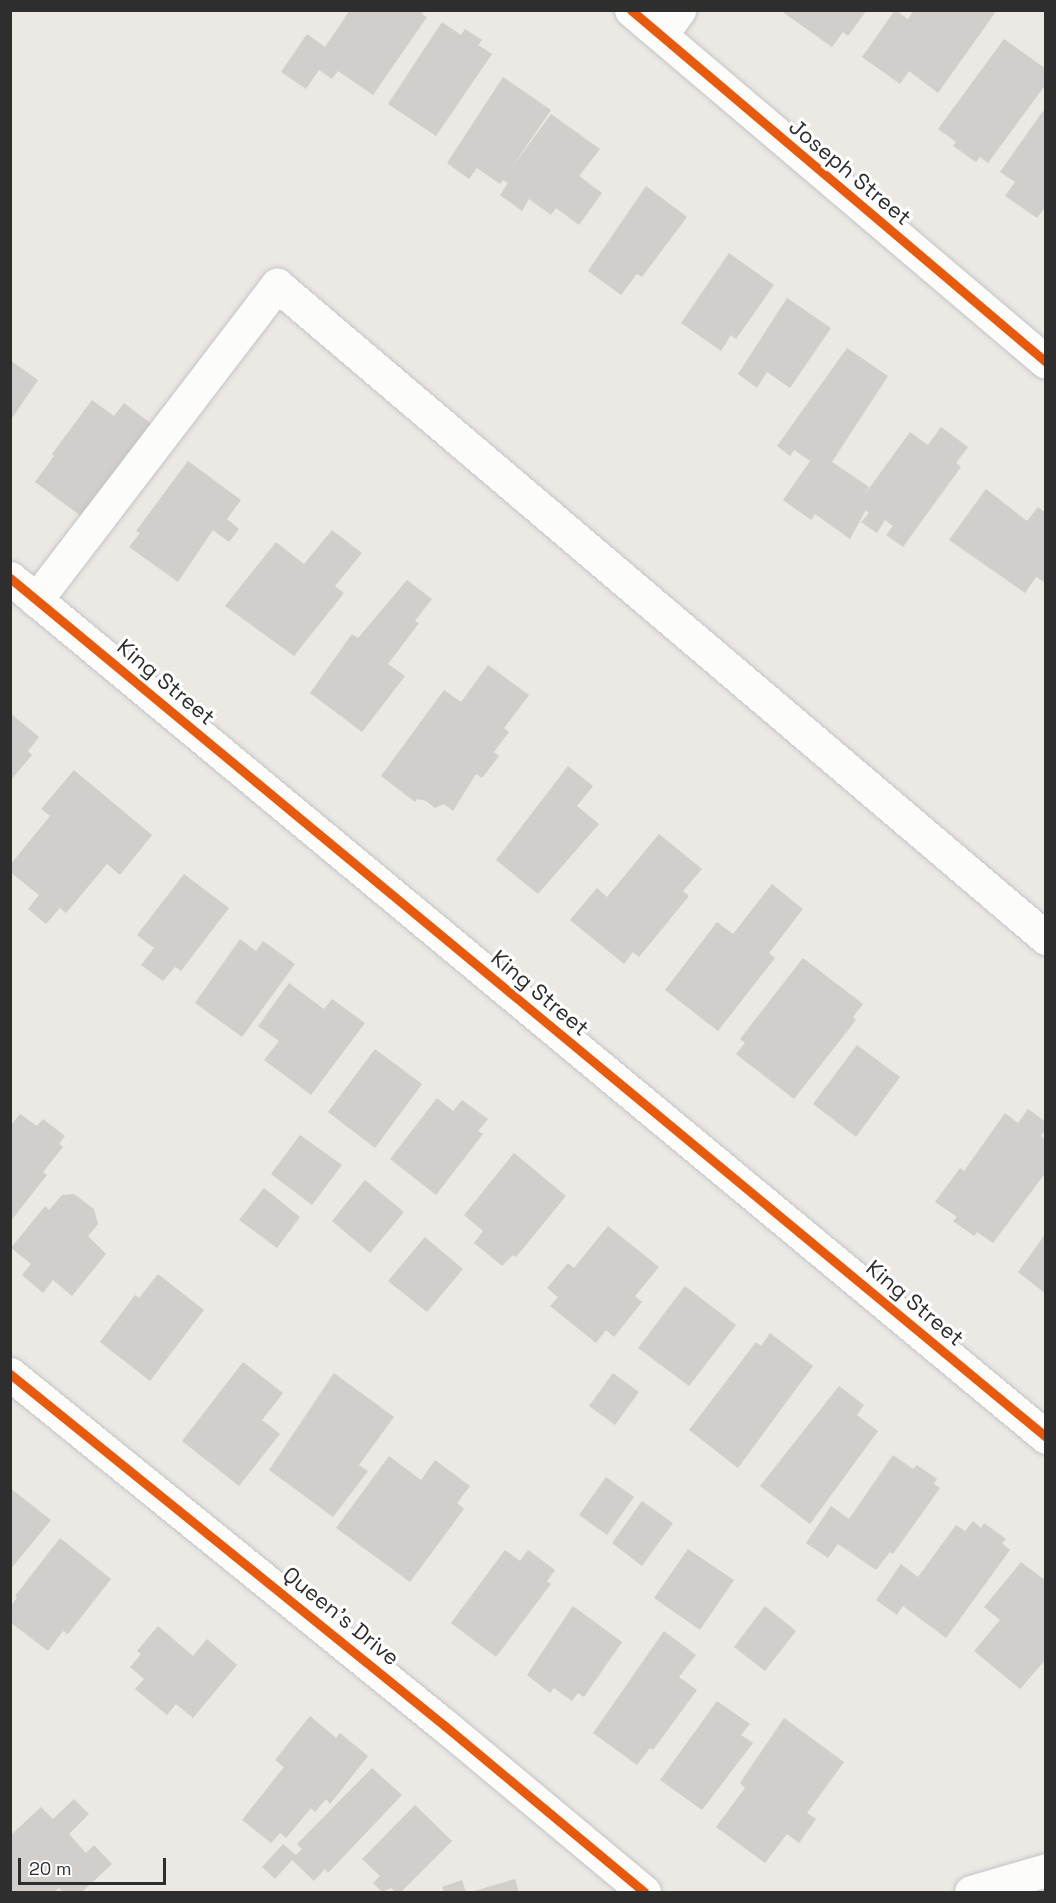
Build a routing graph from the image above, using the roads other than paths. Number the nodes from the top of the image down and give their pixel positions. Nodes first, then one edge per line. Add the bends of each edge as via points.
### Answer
1 (631, 10) edge
2 (670, 23) edge
3 (1046, 362) edge
4 (10, 578) edge
5 (36, 600) junction
6 (1046, 938) edge
7 (10, 1374) edge
8 (1046, 1437) edge
9 (1046, 1870) edge
10 (644, 1893) edge
11 (971, 1893) edge

1 - 2 street, Joseph Street
2 - 3 street, Joseph Street
4 - 5 street, King Street
5 - 6 street via 277,285
5 - 8 street, King Street
7 - 10 street, Queen's Drive via 445,1726
9 - 11 street

